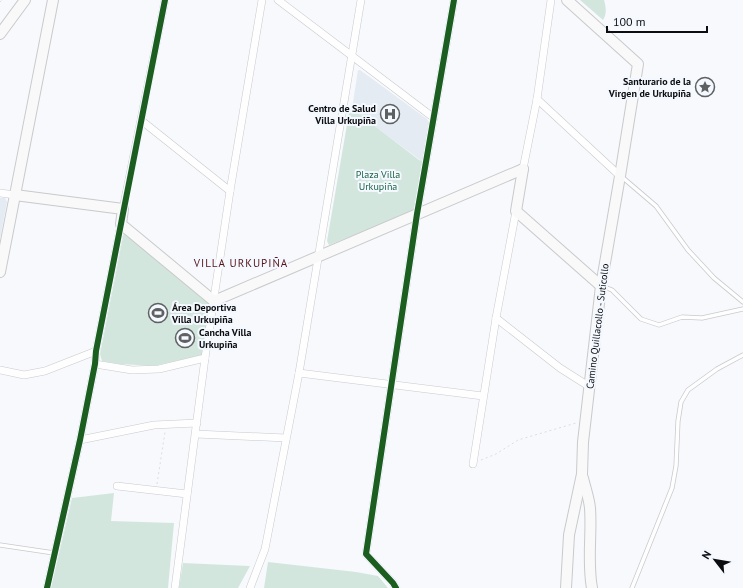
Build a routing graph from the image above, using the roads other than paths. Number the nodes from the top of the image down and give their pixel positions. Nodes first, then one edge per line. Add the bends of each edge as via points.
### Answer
1 (25, 0) edge
2 (53, 0) edge
3 (165, 0) edge
4 (262, 0) edge
5 (278, 0) edge
6 (361, 0) edge
7 (454, 0) edge
8 (551, 0) edge
9 (567, 0) edge
10 (0, 34) edge
11 (353, 58) junction
12 (537, 99) junction
13 (434, 118) junction
14 (142, 121) junction
15 (523, 169) junction
16 (620, 176) junction
17 (230, 191) junction
18 (0, 193) edge
19 (15, 195) junction
20 (123, 209) junction
21 (516, 211) junction
22 (418, 214) junction
23 (121, 224) junction
24 (318, 256) junction
25 (0, 272) edge
26 (601, 286) junction
27 (214, 301) junction
28 (743, 302) edge
29 (743, 309) edge
30 (496, 318) junction
31 (96, 351) junction
32 (743, 354) edge
33 (205, 358) junction
34 (95, 364) junction
35 (0, 370) edge
36 (299, 373) junction
37 (392, 385) junction
38 (590, 387) junction
39 (483, 396) junction
40 (197, 423) junction
41 (196, 434) junction
42 (286, 438) junction
43 (80, 440) junction
44 (473, 464) road end
45 (582, 474) junction
46 (117, 486) dead end
47 (187, 494) junction
48 (0, 545) edge
49 (55, 553) junction
50 (47, 588) edge
51 (175, 588) edge
52 (250, 588) edge
53 (396, 588) edge
54 (566, 588) edge
55 (592, 588) edge
56 (632, 588) edge

1 - 10 street
2 - 19 street
3 - 14 street
4 - 17 street
5 - 11 street
6 - 11 street
7 - 13 street
8 - 12 street
9 - 16 street, Camino Quillacollo - Suticollo via 638,64
11 - 13 street
11 - 24 street
12 - 15 street
12 - 16 street
13 - 22 street
14 - 17 street
14 - 20 street
15 - 21 street
15 - 22 street
16 - 26 street, Camino Quillacollo - Suticollo
16 - 28 lane via 656,206 688,250 714,278
17 - 27 street
18 - 19 street
19 - 20 street
19 - 25 street
20 - 23 street
21 - 26 street
21 - 30 street
22 - 24 street
22 - 37 street
23 - 27 street
23 - 31 street
24 - 27 street
24 - 36 street
26 - 29 lane via 612,290 641,319 659,325 682,317 702,318
26 - 38 street, Camino Quillacollo - Suticollo
27 - 33 street
30 - 38 street via 560,368
30 - 39 street
31 - 34 street
31 - 35 street via 45,371 24,375
32 - 56 lane via 688,390 680,402 672,488
33 - 34 street via 159,369 132,370
33 - 40 street
34 - 43 street
36 - 37 street
36 - 42 street
37 - 39 street
37 - 53 street via 366,554
38 - 45 street, Camino Quillacollo - Suticollo
39 - 44 street
40 - 41 street
40 - 43 street via 154,425
41 - 42 street
41 - 47 street
42 - 52 street via 265,549
43 - 49 street
45 - 54 street, Camino Quillacollo - Suticollo via 569,535
45 - 55 street via 590,506 589,572
46 - 47 street
47 - 51 street
48 - 49 lane
49 - 50 street

